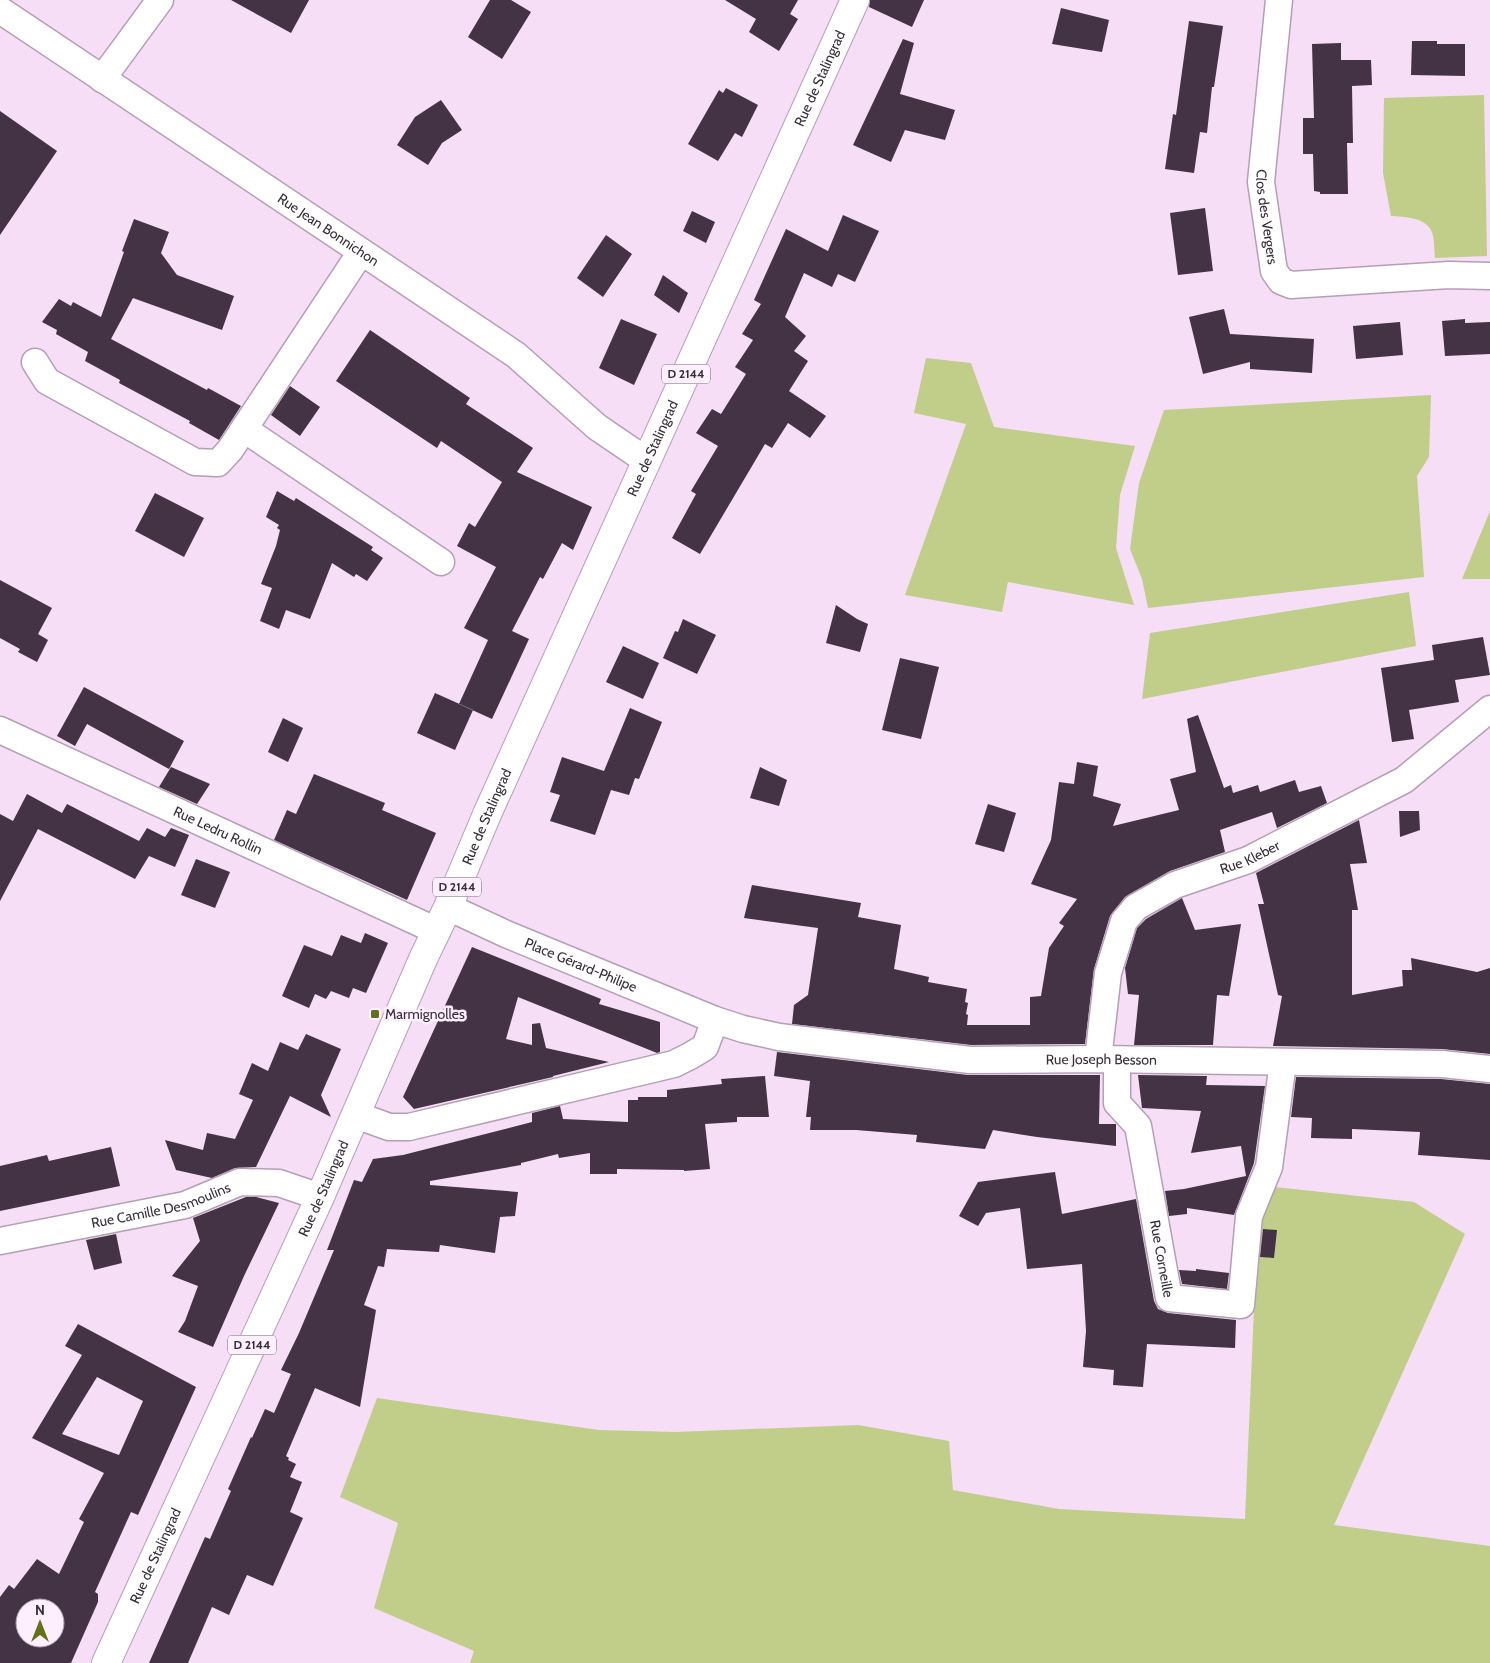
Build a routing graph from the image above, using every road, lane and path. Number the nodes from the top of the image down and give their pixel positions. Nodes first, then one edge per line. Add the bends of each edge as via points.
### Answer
1 (160, 0) edge
2 (855, 0) edge
3 (1279, 0) edge
4 (0, 10) edge
5 (102, 79) junction
6 (361, 252) junction
7 (1490, 276) edge
8 (35, 362) dead end
9 (244, 429) junction
10 (647, 461) junction
11 (441, 562) dead end
12 (1490, 709) edge
13 (0, 730) edge
14 (442, 919) junction
15 (715, 1020) junction
16 (1107, 1059) junction
17 (1283, 1062) junction
18 (1490, 1069) edge
19 (356, 1115) junction
20 (320, 1197) junction
21 (0, 1241) edge
22 (106, 1663) edge

1 - 5 street
2 - 10 main road, Rue de Stalingrad / D 2144
3 - 7 street, Clos des Vergers via 1261,182 1274,271 1281,281 1291,285 1449,275
4 - 5 street, Rue Jean Bonnichon
5 - 6 street, Rue Jean Bonnichon
6 - 9 street
6 - 10 street, Rue Jean Bonnichon via 516,355 597,427
8 - 9 street via 47,381 195,462 218,463
9 - 11 street
10 - 14 main road, Rue de Stalingrad / D 2144
12 - 16 street, Rue Kleber via 1404,780 1248,860 1175,885 1136,908 1124,921 1108,973
13 - 14 street, Rue Ledru Rollin
14 - 15 street, Place Gérard-Philipe via 506,934
14 - 19 main road, Rue de Stalingrad / D 2144
15 - 16 street, Rue Joseph Besson via 779,1037 970,1060
15 - 19 street via 705,1047 674,1064 409,1128 389,1127
16 - 17 street, Rue Joseph Besson
16 - 17 street, Rue Corneille via 1117,1103 1138,1126 1169,1298 1241,1305 1249,1216 1269,1167
17 - 18 street, Rue Joseph Besson via 1442,1064
19 - 20 main road, Rue de Stalingrad / D 2144
20 - 21 street, Rue Camille Desmoulins via 279,1183 240,1182 184,1205
20 - 22 main road, Rue de Stalingrad / D 2144

